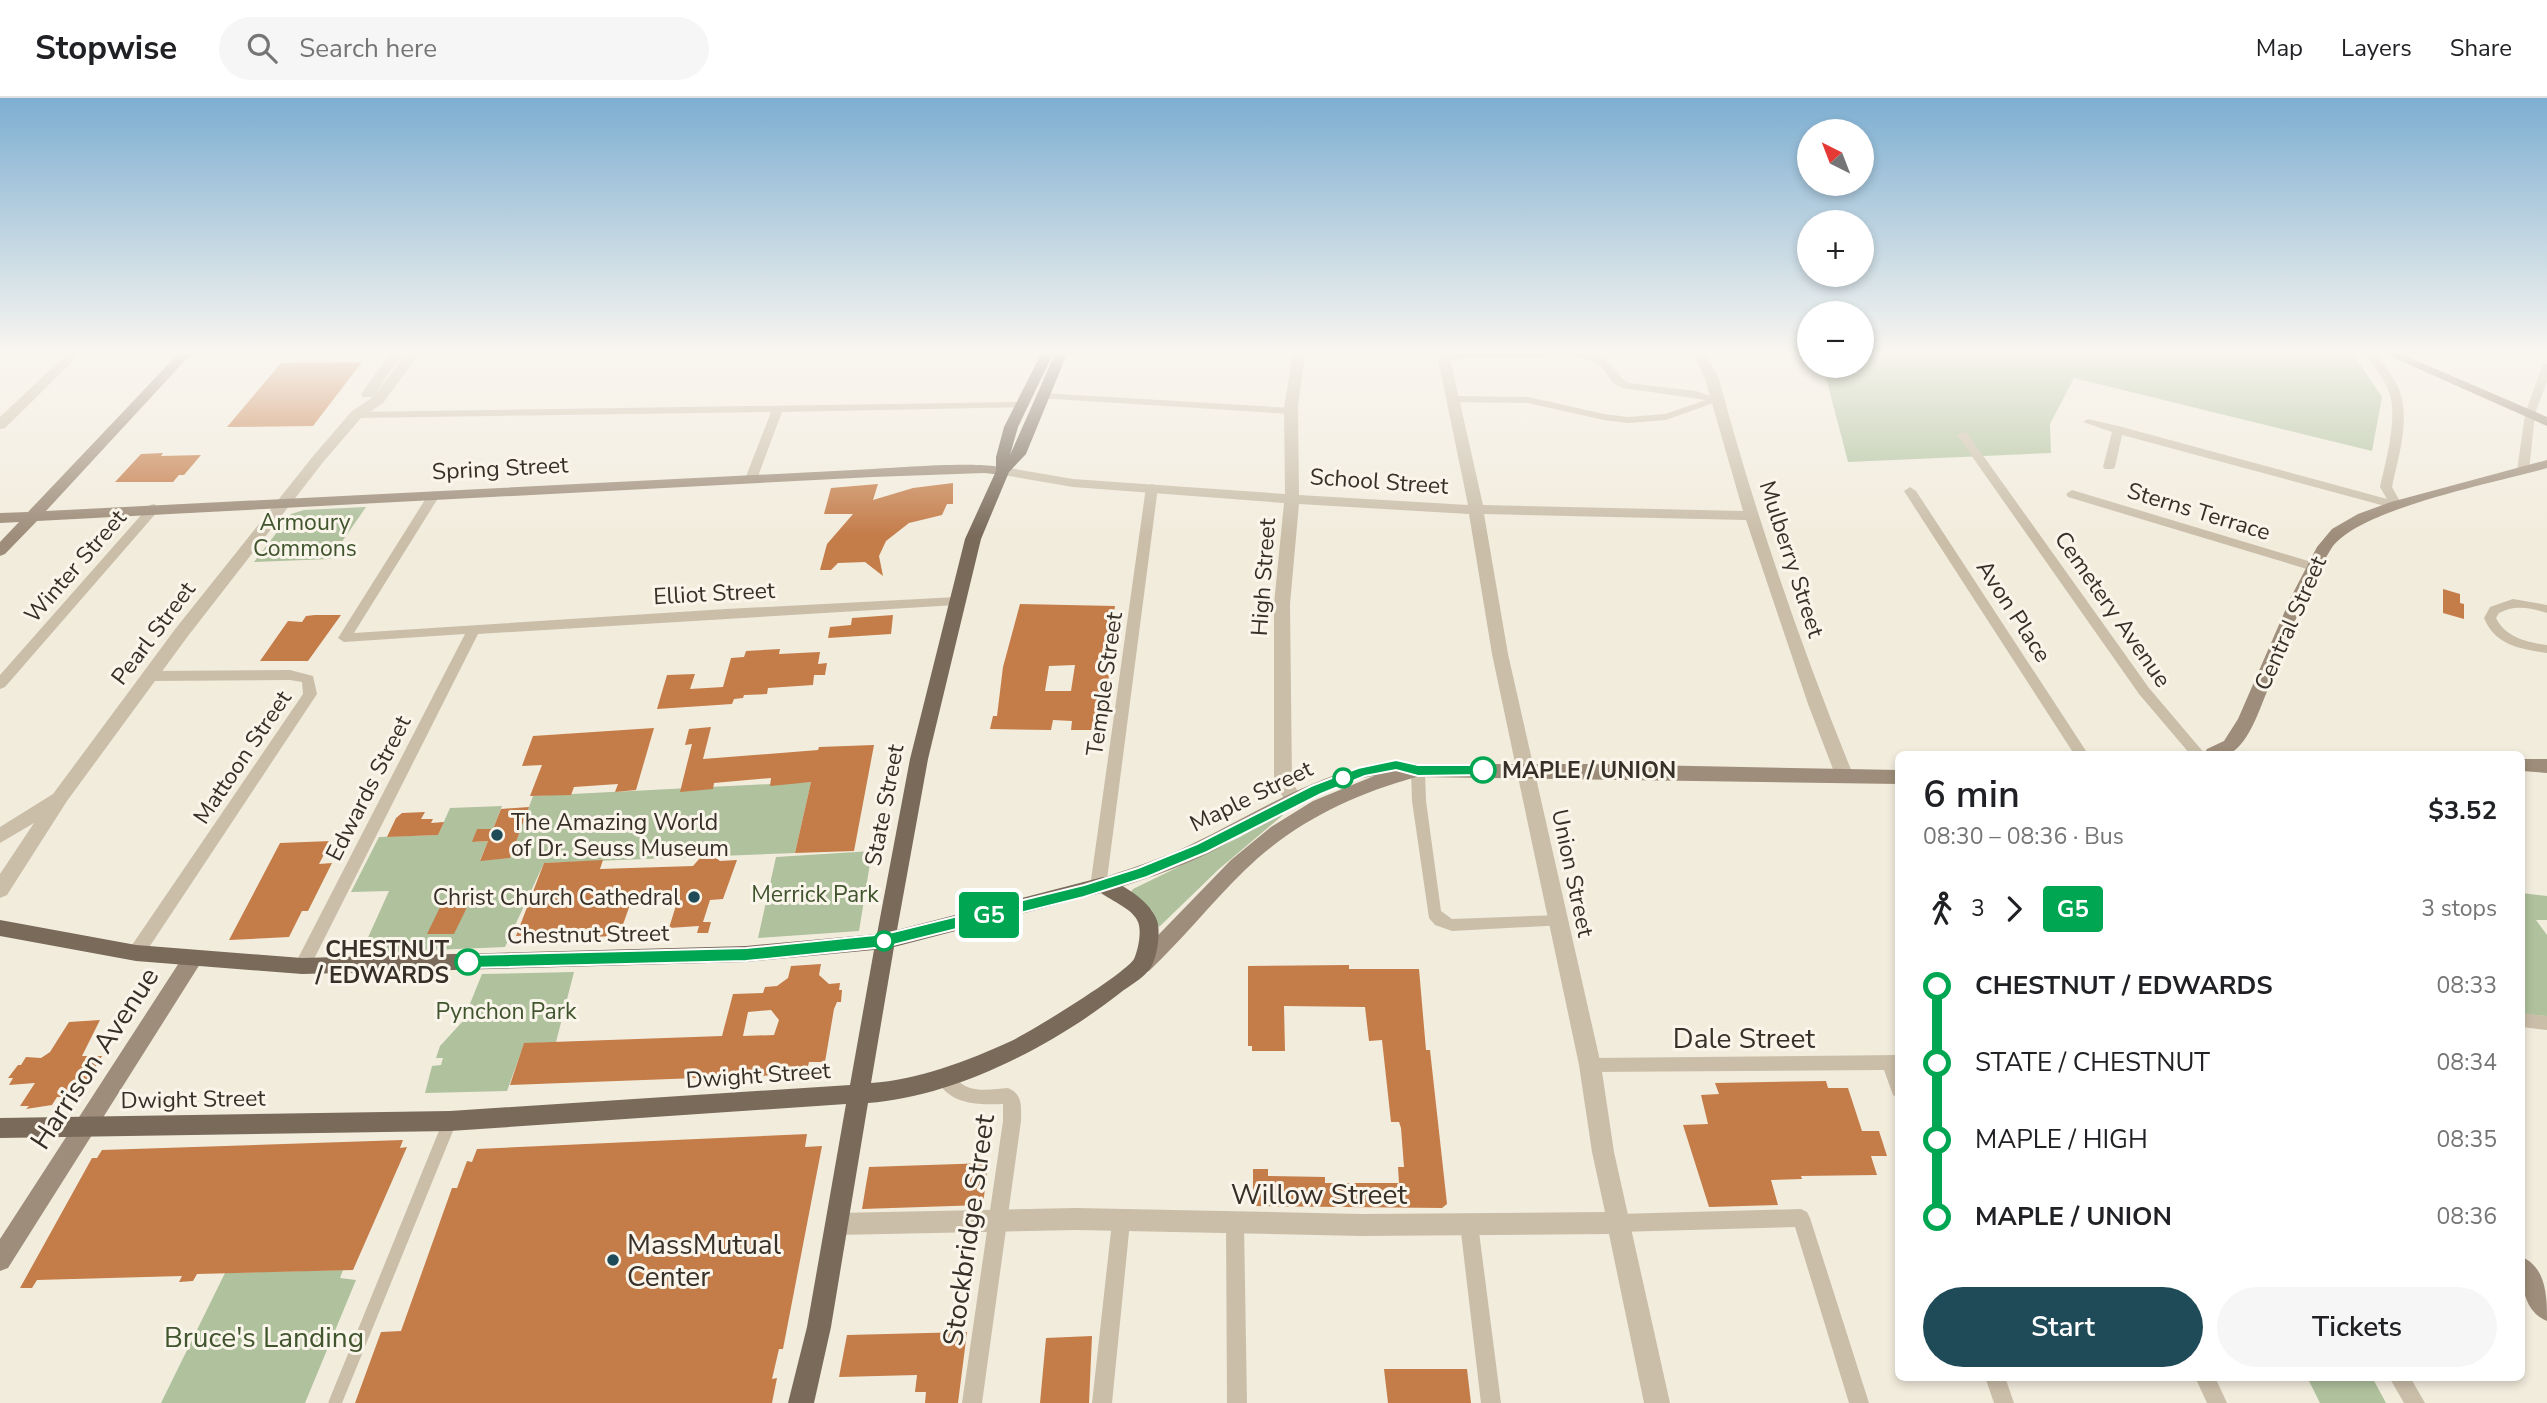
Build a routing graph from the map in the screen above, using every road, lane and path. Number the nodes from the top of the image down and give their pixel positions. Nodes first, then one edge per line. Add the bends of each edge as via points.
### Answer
1 (2530, 414) edge
2 (129, 415) edge
3 (356, 415) joint
4 (363, 415) edge
5 (776, 415) edge
6 (1018, 415) edge
7 (1035, 415) edge
8 (1292, 415) edge
9 (1456, 415) edge
10 (1595, 415) edge
11 (1672, 415) edge
12 (1722, 415) edge
13 (2396, 415) edge
14 (2088, 422) dead end
15 (2118, 429) junction
16 (1963, 435) dead end
17 (2547, 464) edge
18 (2109, 467) dead end
19 (1003, 471) junction
20 (2523, 471) junction
21 (751, 480) junction
22 (1152, 487) junction
23 (1910, 491) dead end
24 (2072, 494) dead end
25 (434, 495) junction
26 (1292, 498) junction
27 (286, 503) junction
28 (2396, 505) junction
29 (154, 508) junction
30 (1475, 511) junction
31 (34, 516) junction
32 (1753, 516) junction
33 (0, 518) edge
34 (0, 551) edge
35 (2314, 567) junction
36 (957, 601) junction
37 (2547, 609) edge
38 (474, 629) junction
39 (2547, 649) edge
40 (151, 676) junction
41 (0, 684) edge
42 (2079, 751) edge
43 (2195, 751) edge
44 (2219, 751) edge
45 (2525, 765) edge
46 (2547, 766) edge
47 (1418, 771) junction
48 (1527, 772) junction
49 (1845, 777) junction
50 (1895, 778) edge
51 (61, 796) junction
52 (1294, 801) junction
53 (0, 836) edge
54 (1100, 886) junction
55 (0, 890) edge
56 (1558, 921) junction
57 (0, 928) edge
58 (885, 941) junction
59 (136, 953) junction
60 (193, 958) junction
61 (1142, 965) junction
62 (302, 966) junction
63 (2525, 1021) edge
64 (2544, 1025) edge
65 (1894, 1062) edge
66 (1590, 1065) junction
67 (944, 1077) junction
68 (860, 1095) junction
69 (450, 1121) junction
70 (86, 1127) junction
71 (0, 1128) edge
72 (999, 1220) junction
73 (1121, 1222) junction
74 (1618, 1223) junction
75 (836, 1224) junction
76 (1235, 1224) junction
77 (1462, 1224) junction
78 (0, 1260) edge
79 (2525, 1274) edge
80 (2547, 1309) edge
81 (1996, 1381) edge
82 (2207, 1381) edge
83 (2401, 1381) edge
84 (335, 1403) edge
85 (801, 1403) edge
86 (972, 1403) edge
87 (1102, 1403) edge
88 (1237, 1403) edge
89 (1491, 1403) edge
90 (1657, 1403) edge
91 (1859, 1403) edge
92 (2004, 1403) edge
93 (2217, 1403) edge
94 (2414, 1403) edge

1 - 20 street
2 - 31 main road
3 - 4 street
3 - 27 street, Pearl Street
5 - 21 street
6 - 19 main road, State Street via 1001,457
7 - 19 main road, State Street via 1019,454
8 - 26 street, High Street
9 - 30 street, Union Street
10 - 11 street via 1628,420
12 - 32 street, Mulberry Street
13 - 28 street via 2386,487
14 - 15 street
15 - 18 street
15 - 28 street
16 - 43 street, Cemetery Avenue via 2144,691
17 - 20 main road, Central Street
19 - 21 main road, Spring Street
19 - 22 street, School Street via 1073,483
19 - 36 main road, State Street via 973,539
20 - 28 main road, Central Street
21 - 25 main road, Spring Street
22 - 26 street, School Street
22 - 54 street, Temple Street
23 - 42 street, Avon Place
24 - 35 street, Sterns Terrace
25 - 27 main road, Spring Street
25 - 38 street, Elliot Street via 344,638
26 - 30 street, School Street
26 - 52 street, High Street via 1281,659 1283,781
27 - 29 main road, Spring Street
27 - 40 street, Pearl Street
28 - 35 main road, Central Street via 2362,517 2337,533
29 - 31 main road, Spring Street
29 - 41 street, Winter Street
30 - 32 street, School Street
30 - 48 street, Union Street
31 - 33 main road, Spring Street
31 - 34 main road
32 - 49 street, Mulberry Street
35 - 44 main road, Central Street via 2246,720 2230,745
36 - 38 street, Elliot Street
36 - 58 main road, State Street via 919,759
37 - 39 street via 2506,604 2490,618 2508,639
38 - 62 street, Edwards Street
40 - 51 street, Pearl Street
40 - 59 street, Mattoon Street via 300,676 310,681 310,694
45 - 46 main road
47 - 48 main road, Maple Street
47 - 52 main road, Maple Street via 1396,765 1371,769
47 - 56 street via 1434,914 1452,925
47 - 61 main road, Dwight Street via 1338,796 1287,825 1238,866
48 - 49 main road, Maple Street
48 - 56 street, Union Street
49 - 50 main road, Maple Street
51 - 53 street
51 - 55 street, Pearl Street
52 - 54 main road, Maple Street via 1183,857
54 - 58 main road, Maple Street
54 - 61 main road via 1137,907 1148,921 1150,941
56 - 66 street, Union Street
57 - 59 main road, Chestnut Street
58 - 62 main road, Chestnut Street via 746,954
58 - 68 main road, State Street
59 - 60 main road, Chestnut Street
60 - 62 main road, Chestnut Street
60 - 70 main road, Harrison Avenue
61 - 67 main road, Dwight Street via 1035,1039
63 - 64 street
65 - 66 street, Dale Street
66 - 74 street, Union Street
67 - 68 main road, Dwight Street
67 - 72 street, Stockbridge Street via 963,1095 1013,1100
68 - 69 main road, Dwight Street
68 - 75 main road, State Street
69 - 70 main road, Dwight Street
69 - 84 street
70 - 71 main road, Dwight Street
70 - 78 main road, Harrison Avenue
72 - 73 street, Willow Street
72 - 75 street, Willow Street
72 - 86 street, Stockbridge Street
73 - 76 street, Willow Street
73 - 87 street
74 - 77 street, Willow Street
74 - 90 street, Union Street
74 - 91 street, Willow Street via 1801,1218
75 - 85 main road, State Street
76 - 77 street, Willow Street
76 - 88 street
77 - 89 street
79 - 80 main road
81 - 92 street
82 - 93 street
83 - 94 street

